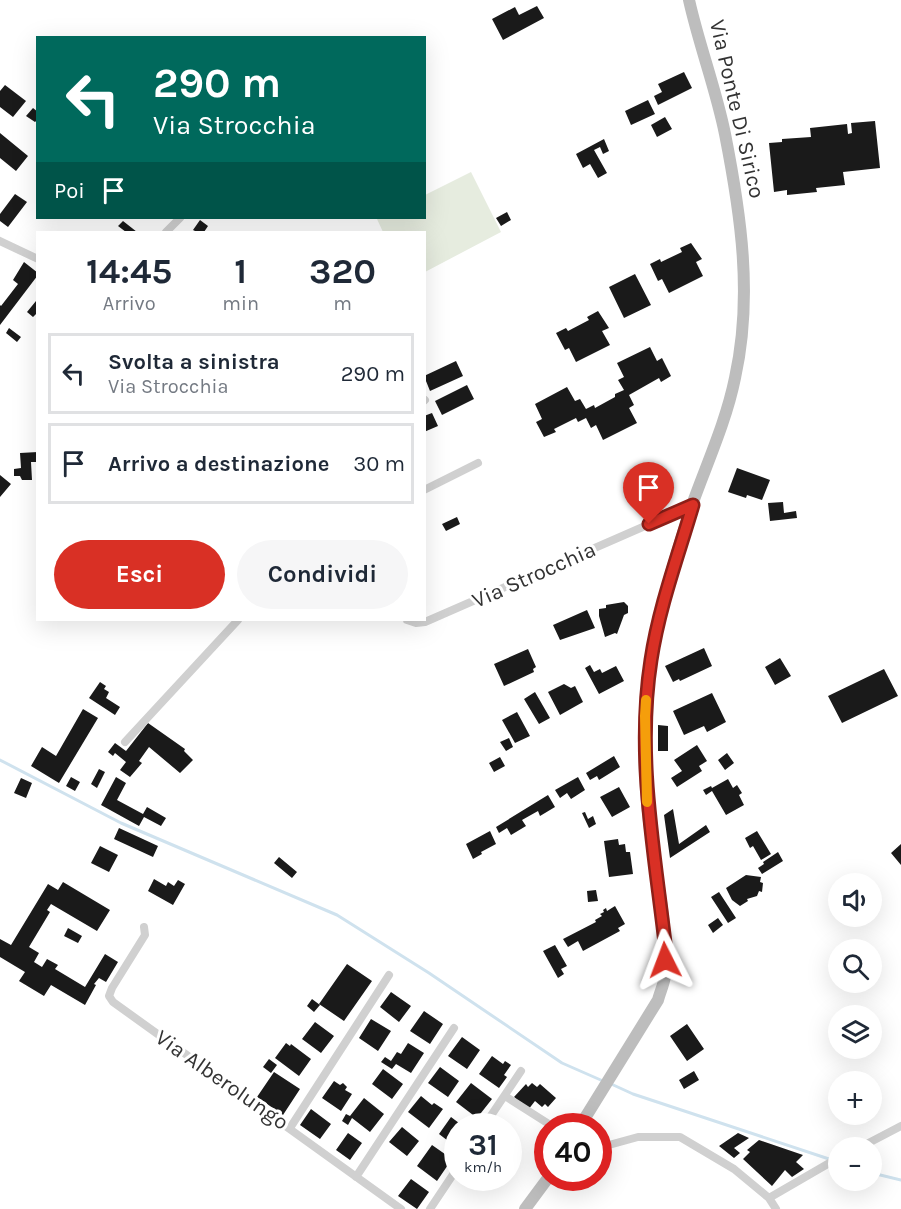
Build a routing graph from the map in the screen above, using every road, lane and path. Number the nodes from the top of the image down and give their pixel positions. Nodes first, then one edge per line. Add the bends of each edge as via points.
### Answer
1 (689, 0) edge
2 (179, 219) edge
3 (167, 231) edge
4 (0, 241) edge
5 (36, 258) edge
6 (478, 463) dead end
7 (426, 489) edge
8 (693, 505) junction
9 (237, 621) edge
10 (410, 621) edge
11 (125, 741) dead end
12 (144, 927) dead end
13 (389, 975) dead end
14 (454, 1028) dead end
15 (521, 1071) dead end
16 (505, 1096) junction
17 (493, 1113) edge
18 (589, 1113) edge
19 (534, 1115) edge
20 (901, 1126) edge
21 (290, 1128) junction
22 (880, 1137) edge
23 (612, 1144) edge
24 (828, 1164) edge
25 (356, 1177) junction
26 (444, 1188) edge
27 (538, 1191) edge
28 (770, 1198) junction
29 (401, 1209) edge
30 (430, 1209) edge
31 (525, 1209) edge
32 (776, 1209) edge

1 - 8 street, Via Ponte Di Sirico via 725,133 740,215 745,281 735,380
2 - 3 street
4 - 5 street
6 - 7 street
8 - 10 street, Via Strocchia via 425,622
8 - 18 street, Via Ponte Di Sirico via 658,620 645,716 645,791 665,943 664,977 658,1000
9 - 11 street
12 - 21 street, Via Alberolungo via 145,935 112,988 109,996 113,1002
13 - 21 street
14 - 25 street
15 - 16 street
16 - 17 street
16 - 19 street
20 - 22 street
21 - 25 street, Via Alberolungo
23 - 28 street via 638,1137 680,1137 734,1169
24 - 28 street
25 - 29 street, Via Alberolungo
26 - 30 street
27 - 31 street
28 - 32 street

